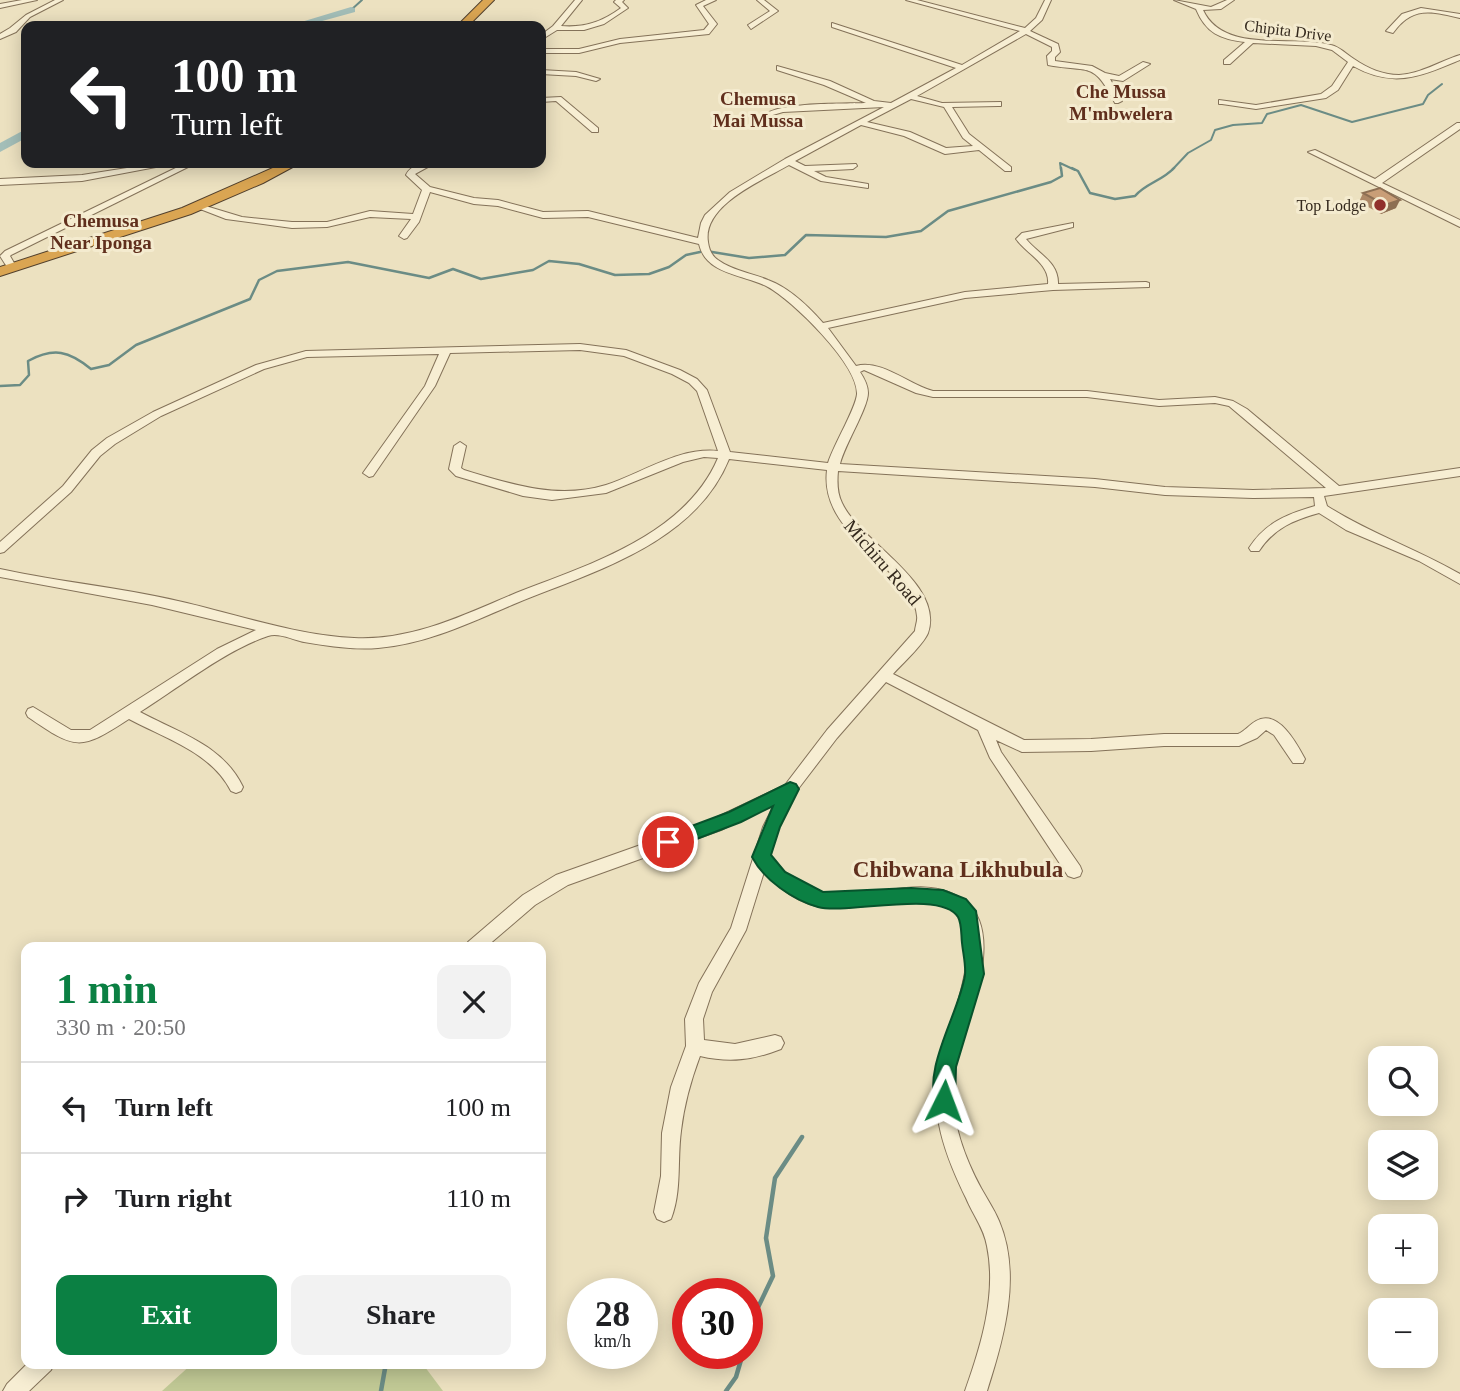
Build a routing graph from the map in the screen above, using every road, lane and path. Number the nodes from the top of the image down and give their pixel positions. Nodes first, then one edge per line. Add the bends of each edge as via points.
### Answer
1 (34, 0) edge
2 (60, 0) edge
3 (489, 0) edge
4 (579, 0) edge
5 (621, 0) edge
6 (713, 0) edge
7 (760, 0) edge
8 (909, 0) edge
9 (1048, 0) edge
10 (1177, 0) edge
11 (1231, 0) edge
12 (0, 6) edge
13 (1199, 9) junction
14 (1460, 16) edge
15 (23, 21) edge
16 (467, 21) edge
17 (21, 23) edge
18 (835, 25) dead end
19 (751, 27) dead end
20 (556, 28) junction
21 (1026, 31) junction
22 (1390, 31) dead end
23 (546, 35) edge
24 (0, 37) edge
25 (1250, 42) junction
26 (546, 51) edge
27 (1460, 57) edge
28 (1352, 61) junction
29 (1227, 62) dead end
30 (1146, 64) dead end
31 (780, 68) dead end
32 (963, 68) junction
33 (546, 72) edge
34 (1101, 74) junction
35 (596, 79) dead end
36 (912, 97) junction
37 (546, 100) edge
38 (1118, 101) dead end
39 (1222, 102) dead end
40 (877, 104) junction
41 (998, 104) dead end
42 (896, 106) junction
43 (947, 106) junction
44 (769, 116) dead end
45 (862, 122) junction
46 (1460, 125) edge
47 (596, 130) dead end
48 (979, 148) junction
49 (1312, 152) dead end
50 (788, 161) junction
51 (853, 166) dead end
52 (143, 168) edge
53 (182, 168) edge
54 (283, 168) edge
55 (419, 168) edge
56 (801, 169) junction
57 (1008, 169) dead end
58 (0, 181) edge
59 (1376, 183) junction
60 (866, 186) dead end
61 (428, 189) junction
62 (200, 207) junction
63 (416, 217) junction
64 (1460, 224) edge
65 (1069, 225) dead end
66 (404, 236) dead end
67 (702, 242) junction
68 (6, 270) edge
69 (1146, 285) dead end
70 (1053, 286) junction
71 (819, 327) junction
72 (446, 350) junction
73 (854, 370) junction
74 (460, 446) dead end
75 (725, 454) junction
76 (834, 467) junction
77 (1460, 472) edge
78 (369, 473) dead end
79 (1336, 491) junction
80 (1317, 494) junction
81 (1321, 508) junction
82 (1255, 548) dead end
83 (0, 549) edge
84 (0, 573) edge
85 (1460, 580) edge
86 (268, 630) junction
87 (885, 676) junction
88 (33, 713) dead end
89 (130, 713) junction
90 (985, 729) junction
91 (1298, 759) dead end
92 (236, 786) dead end
93 (790, 789) junction
94 (761, 857) junction
95 (1074, 871) dead end
96 (480, 942) edge
97 (775, 1043) dead end
98 (695, 1046) junction
99 (664, 1212) dead end
100 (38, 1369) edge
101 (14, 1391) edge
102 (976, 1391) edge

1 - 12 street
2 - 15 street
3 - 16 highway
4 - 20 street
5 - 20 street via 617,2 625,8 605,22 574,30
6 - 26 street via 699,5 713,24 706,32 615,41 579,51
7 - 19 street via 775,11
8 - 21 street
9 - 21 street
10 - 13 street
11 - 13 street via 1222,7
13 - 25 street, Chipita Drive via 1211,27
14 - 22 street via 1422,10 1397,19
17 - 24 street
18 - 32 street
20 - 23 street
21 - 32 street
21 - 34 street via 1055,47 1050,62 1088,66
25 - 28 street, Chipita Drive via 1319,44
25 - 29 street
27 - 28 street, Chipita Drive via 1401,77 1375,73
28 - 39 street via 1335,88 1323,96 1256,107
30 - 34 street via 1119,79
31 - 40 street
32 - 36 street
33 - 35 street
34 - 38 street
36 - 42 street
36 - 43 street
37 - 47 street via 558,99
40 - 42 street
40 - 44 street via 783,110
41 - 43 street
42 - 45 street
43 - 48 street
45 - 48 street via 907,134 945,151
45 - 50 street
46 - 59 street
48 - 57 street
49 - 59 street
50 - 56 street
50 - 67 street via 719,205 706,220
51 - 56 street
52 - 58 street via 82,178
53 - 68 street via 8,253
54 - 62 highway
55 - 61 street via 410,175
56 - 60 street via 835,183
59 - 64 street
61 - 63 street
61 - 67 street via 537,214 588,214
62 - 63 street via 217,215 290,225 319,225 387,213
62 - 68 highway
63 - 66 street
65 - 70 street via 1021,239 1052,269
67 - 71 street, Michiru Road via 711,260 772,285
69 - 70 street
70 - 71 street via 965,295
71 - 73 street, Michiru Road
72 - 75 street via 595,347 643,359 687,378 702,390
72 - 78 street via 430,386
72 - 83 street via 316,353 260,367 157,414 111,441 67,489
73 - 76 street, Michiru Road via 862,398 839,442
73 - 79 street via 869,367 920,391 949,396 1087,394 1143,403 1228,402
74 - 75 street via 455,469 460,473 552,496 606,489 693,455
75 - 76 street
75 - 86 street via 708,486 650,538 600,565 458,622 416,636 371,643
76 - 80 street via 1166,491
76 - 87 street, Michiru Road via 834,499 841,513 921,600 925,611 916,641
77 - 79 street
79 - 80 street
80 - 81 street
81 - 82 street via 1271,527
81 - 85 street via 1350,527 1423,558
84 - 86 street via 153,600
86 - 89 street via 222,653
87 - 90 street
87 - 93 street, Michiru Road
88 - 89 street via 69,736 81,738
89 - 92 street via 204,752 227,768
90 - 91 street via 1022,746 1037,747 1239,740 1268,724 1279,731
90 - 95 street via 996,754
93 - 94 street
93 - 96 street, Michiru Road via 716,825 562,880 529,900
94 - 98 street via 738,930 694,1018
94 - 102 street via 779,878 821,900 943,898 960,905 969,917 974,974 946,1067 944,1101 950,1132 974,1195 993,1229 1000,1256 998,1301
97 - 98 street via 727,1054
98 - 99 street via 680,1087 671,1133
100 - 101 street

